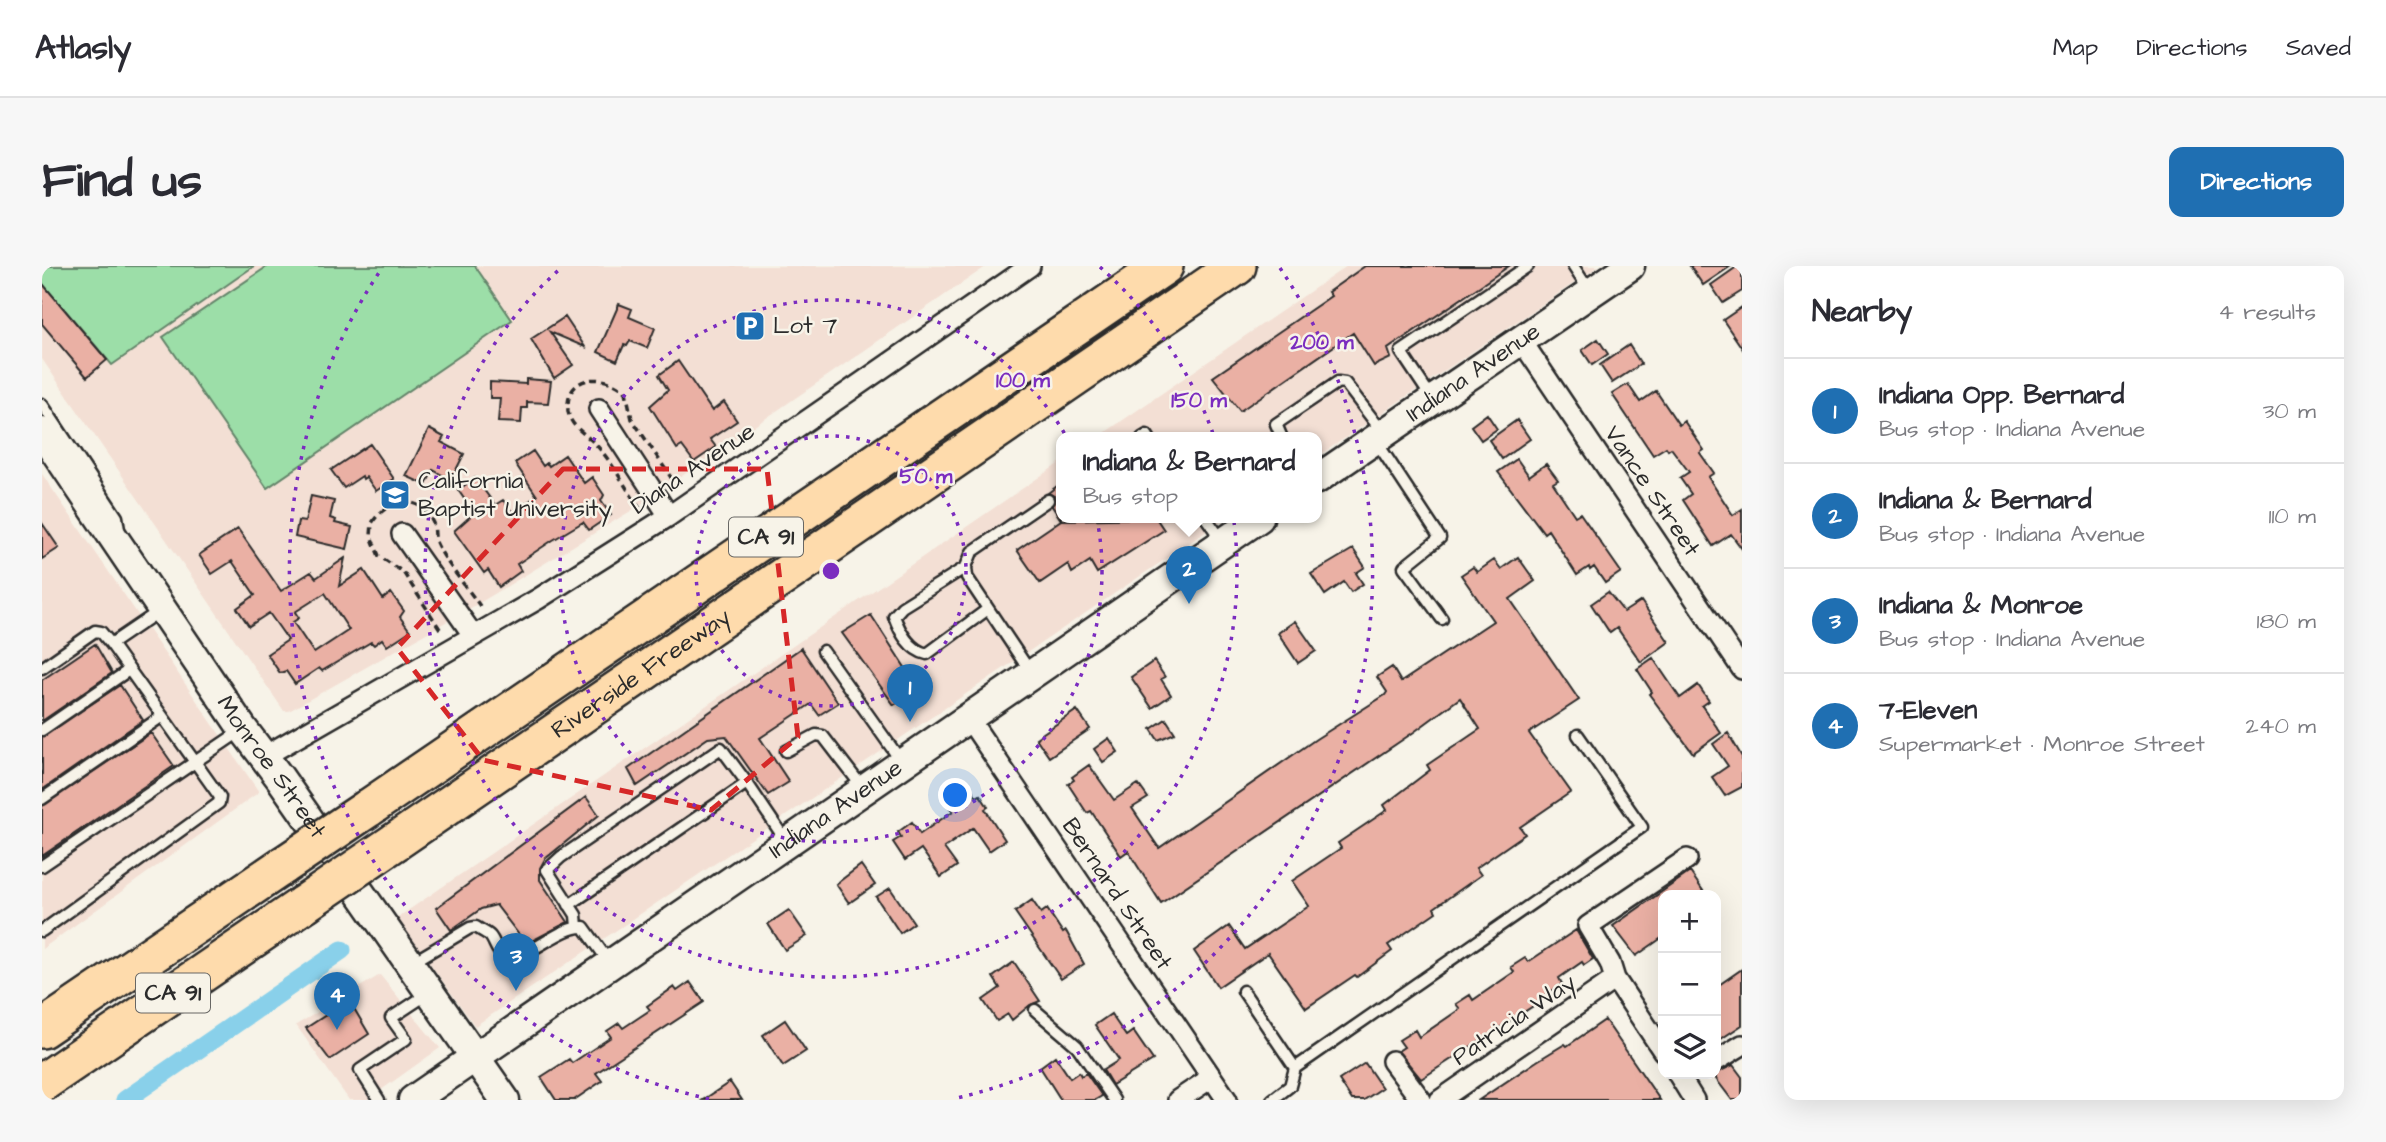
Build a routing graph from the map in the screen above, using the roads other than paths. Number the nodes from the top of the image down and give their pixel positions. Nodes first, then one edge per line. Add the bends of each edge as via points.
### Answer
1 (1030, 266) edge
2 (1164, 266) edge
3 (1237, 266) edge
4 (1528, 266) edge
5 (1573, 266) edge
6 (1630, 266) edge
7 (1591, 293) junction
8 (1521, 340) junction
9 (1433, 400) junction
10 (42, 404) edge
11 (598, 409) dead end
12 (42, 432) edge
13 (1279, 432) edge
14 (1380, 437) junction
15 (1322, 476) edge
16 (1048, 500) dead end
17 (669, 516) junction
18 (1210, 523) edge
19 (1252, 523) edge
20 (402, 534) dead end
21 (1224, 542) junction
22 (121, 551) junction
23 (966, 567) junction
24 (988, 609) junction
25 (161, 610) junction
26 (1442, 619) dead end
27 (472, 635) junction
28 (111, 644) junction
29 (823, 651) dead end
30 (42, 668) edge
31 (1742, 669) edge
32 (129, 670) junction
33 (1031, 673) junction
34 (967, 716) junction
35 (161, 717) junction
36 (243, 729) junction
37 (42, 730) edge
38 (1578, 736) dead end
39 (786, 751) dead end
40 (263, 757) junction
41 (196, 762) junction
42 (902, 762) junction
43 (747, 783) junction
44 (863, 789) junction
45 (42, 799) edge
46 (786, 841) junction
47 (1687, 859) dead end
48 (42, 866) edge
49 (569, 905) junction
50 (577, 927) junction
51 (42, 932) edge
52 (410, 964) junction
53 (611, 964) junction
54 (1615, 979) junction
55 (1243, 991) dead end
56 (429, 993) junction
57 (1035, 1010) dead end
58 (42, 1029) edge
59 (1658, 1044) edge
60 (1742, 1045) edge
61 (475, 1058) junction
62 (1721, 1058) edge
63 (1392, 1061) dead end
64 (1295, 1068) junction
65 (1211, 1078) junction
66 (1686, 1079) edge
67 (42, 1083) edge
68 (379, 1100) edge
69 (413, 1100) edge
70 (505, 1100) edge
71 (1114, 1100) edge
72 (1178, 1100) edge
73 (1227, 1100) edge
74 (1272, 1100) edge
75 (1421, 1100) edge
76 (1440, 1100) edge
77 (1694, 1100) edge

1 - 17 street, Diana Avenue
2 - 58 highway, Riverside Freeway / CA 91, bridge
3 - 67 highway, Riverside Freeway / CA 91, bridge
4 - 9 lane via 1401,352
5 - 7 lane
6 - 7 street, Indiana Avenue
7 - 8 street, Indiana Avenue
8 - 9 street, Indiana Avenue
8 - 31 street, Vance Street
9 - 14 street, Indiana Avenue
10 - 22 lane via 117,517
11 - 17 street
12 - 22 street, Monroe Street
13 - 14 lane via 1276,424 1338,382 1345,383
14 - 15 street, Indiana Avenue
14 - 26 lane via 1440,538 1404,567
16 - 23 lane via 972,552
17 - 27 street, Diana Avenue
18 - 21 lane
19 - 21 street, Indiana Avenue
20 - 27 street
21 - 33 street, Indiana Avenue
22 - 25 street, Monroe Street
23 - 24 lane via 967,577
23 - 24 lane via 902,607 894,616 900,632 917,652 927,654
24 - 33 lane
25 - 28 lane
25 - 36 street, Monroe Street
27 - 40 street, Diana Avenue
28 - 30 lane via 95,631
28 - 32 lane
29 - 42 lane
32 - 35 lane
32 - 37 lane
33 - 34 street, Indiana Avenue
34 - 42 street, Indiana Avenue
34 - 65 street, Bernard Street
35 - 41 lane
35 - 45 lane
36 - 40 street, Monroe Street
36 - 41 lane
38 - 64 lane via 1642,827
39 - 44 lane via 816,734 823,736
40 - 52 street, Monroe Street
41 - 48 lane
41 - 51 lane via 220,797 219,803
42 - 44 street, Indiana Avenue
43 - 46 lane
43 - 49 lane
43 - 49 lane via 721,748 572,849 547,870
44 - 46 street, Indiana Avenue
46 - 53 street, Indiana Avenue
47 - 54 street via 1588,926
49 - 50 lane
50 - 52 lane via 526,953 505,956 490,936 470,928
50 - 53 lane via 584,928
52 - 56 street, Monroe Street
53 - 61 street, Indiana Avenue
54 - 59 street
54 - 76 street, Patricia Way
55 - 64 lane
56 - 61 street, Monroe Street
56 - 68 lane via 391,1018 406,1039 360,1070
57 - 71 lane via 1077,1046
60 - 62 street
61 - 69 street, Indiana Avenue
61 - 70 street, Monroe Street
63 - 75 street
64 - 74 lane via 1290,1086
65 - 72 street
65 - 73 street, Bernard Street
66 - 77 street

